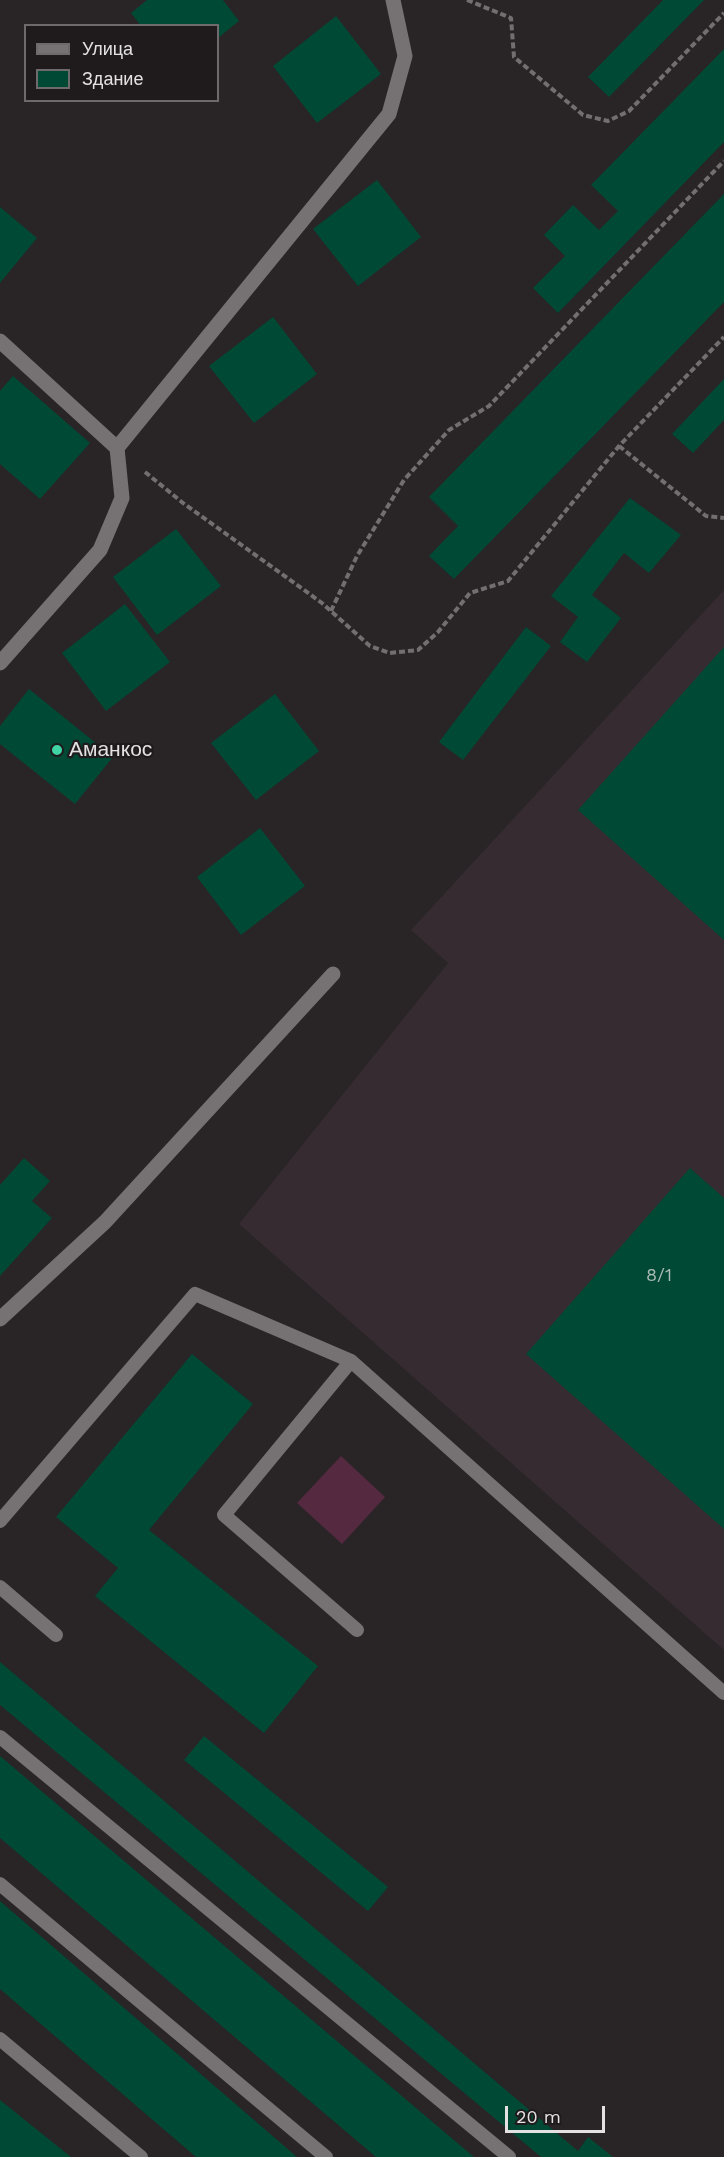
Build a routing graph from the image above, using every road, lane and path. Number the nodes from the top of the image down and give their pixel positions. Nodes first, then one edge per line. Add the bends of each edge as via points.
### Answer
1 (393, 0) edge
2 (467, 0) edge
3 (724, 13) edge
4 (724, 161) edge
5 (724, 337) edge
6 (0, 341) edge
7 (619, 446) junction
8 (117, 448) junction
9 (724, 519) edge
10 (331, 611) junction
11 (0, 663) edge
12 (333, 974) dead end
13 (0, 1319) edge
14 (351, 1361) junction
15 (0, 1521) edge
16 (0, 1587) edge
17 (357, 1630) dead end
18 (56, 1635) dead end
19 (724, 1693) edge
20 (0, 1737) edge
21 (0, 1884) edge
22 (0, 2039) edge
23 (141, 2157) edge
24 (326, 2157) edge
25 (509, 2157) edge

1 - 8 street via 405,56 389,114
2 - 3 path via 511,18 514,57 583,115 608,121 629,111
4 - 10 path via 489,406 449,430 404,480 357,556
5 - 7 path
6 - 8 street
7 - 9 path via 706,516
7 - 10 path via 508,581 470,592 418,650 390,653 370,646
8 - 10 path via 183,503
8 - 11 street via 122,498 100,550
12 - 13 street via 105,1222
14 - 15 lane via 195,1294
14 - 17 lane via 224,1515
14 - 19 lane
16 - 18 lane
20 - 25 lane
21 - 24 lane
22 - 23 lane

